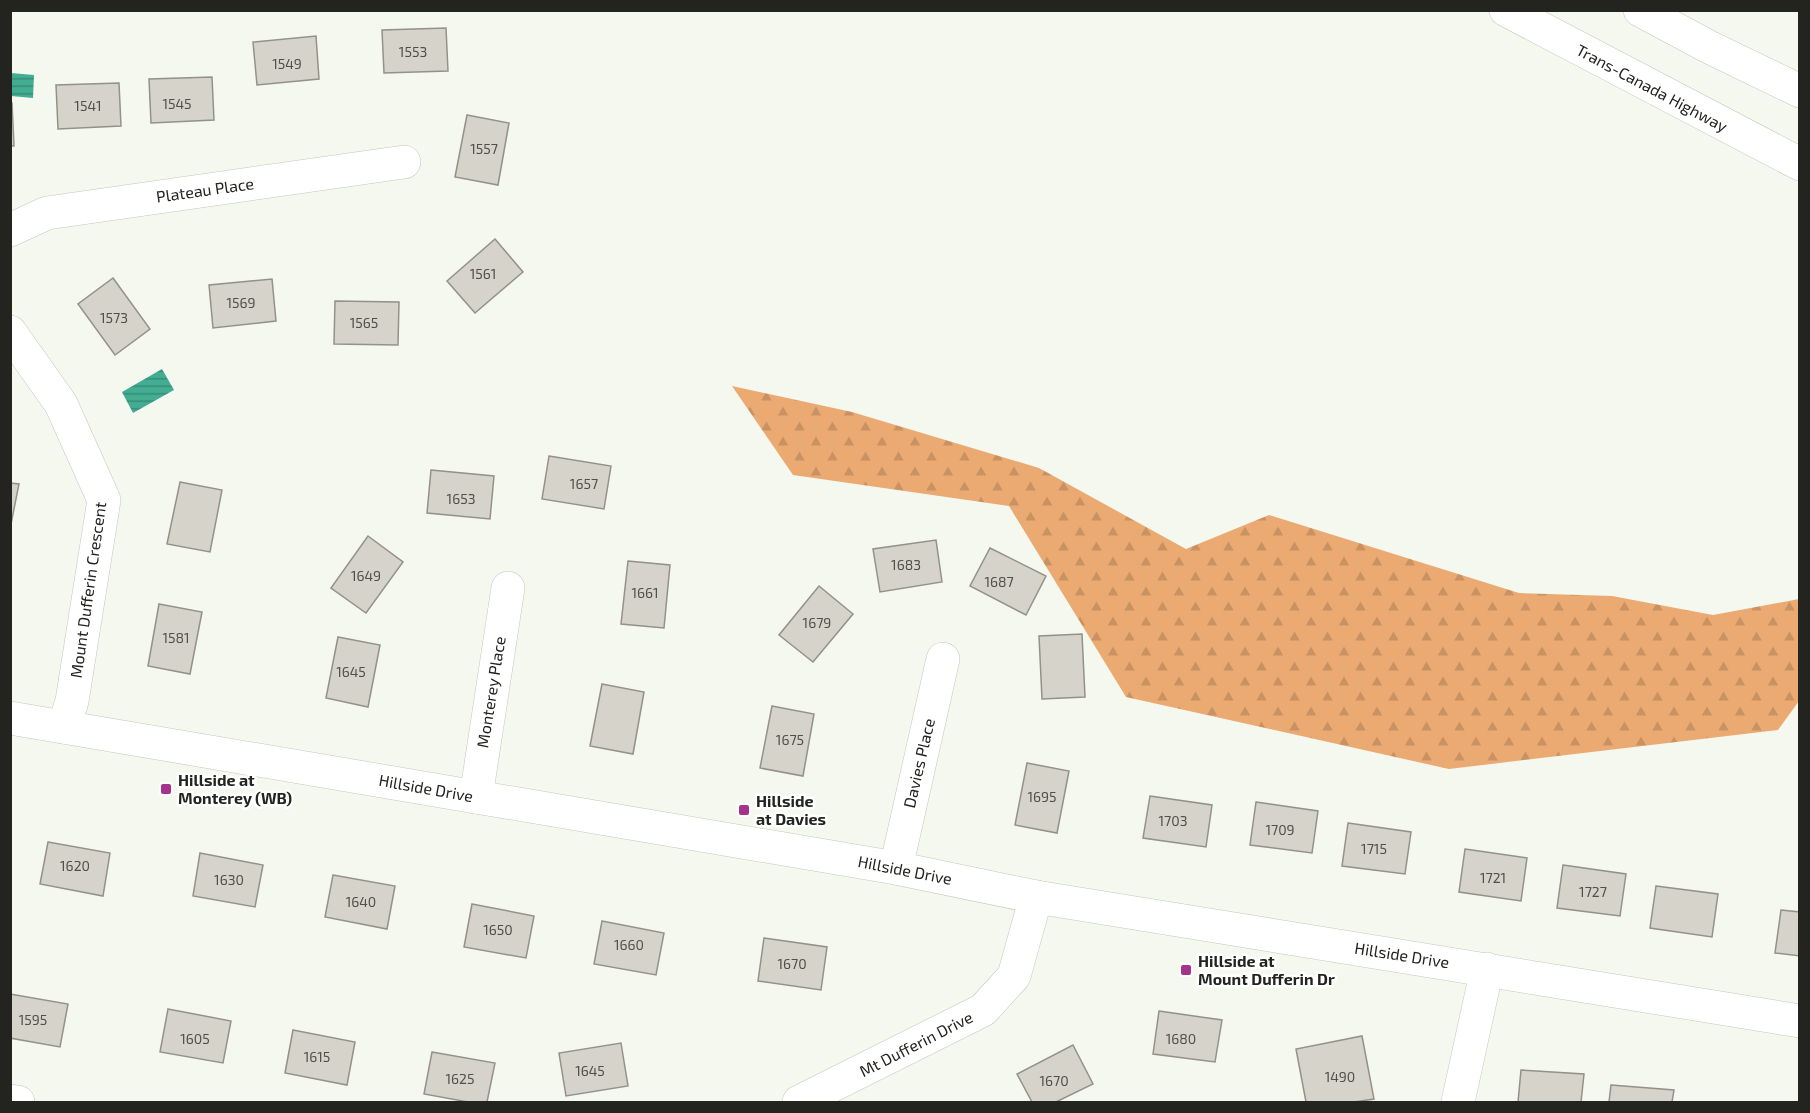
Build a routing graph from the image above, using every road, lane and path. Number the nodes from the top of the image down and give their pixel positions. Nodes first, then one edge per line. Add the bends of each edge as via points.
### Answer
1 (1506, 10) edge
2 (1640, 10) edge
3 (1800, 91) edge
4 (404, 162) dead end
5 (1800, 164) edge
6 (10, 230) edge
7 (10, 332) edge
8 (508, 588) dead end
9 (943, 659) dead end
10 (10, 718) edge
11 (64, 727) junction
12 (476, 797) junction
13 (896, 868) junction
14 (1036, 897) junction
15 (1486, 969) junction
16 (1800, 1021) edge
17 (10, 1101) edge
18 (18, 1102) edge
19 (800, 1102) edge
20 (1458, 1102) edge

1 - 5 main road, Trans-Canada Highway
2 - 3 main road
4 - 6 main road, Plateau Place via 47,213
7 - 11 main road, Mount Dufferin Crescent via 61,404 104,500 72,701
8 - 12 main road, Monterey Place
9 - 13 main road, Davies Place
10 - 11 main road, Hillside Drive
11 - 12 main road, Hillside Drive
12 - 13 main road, Hillside Drive
13 - 14 main road, Hillside Drive
14 - 15 main road, Hillside Drive
14 - 19 main road, Mt Dufferin Drive via 1014,976 983,1010
15 - 16 main road, Hillside Drive
15 - 20 main road
17 - 18 main road

